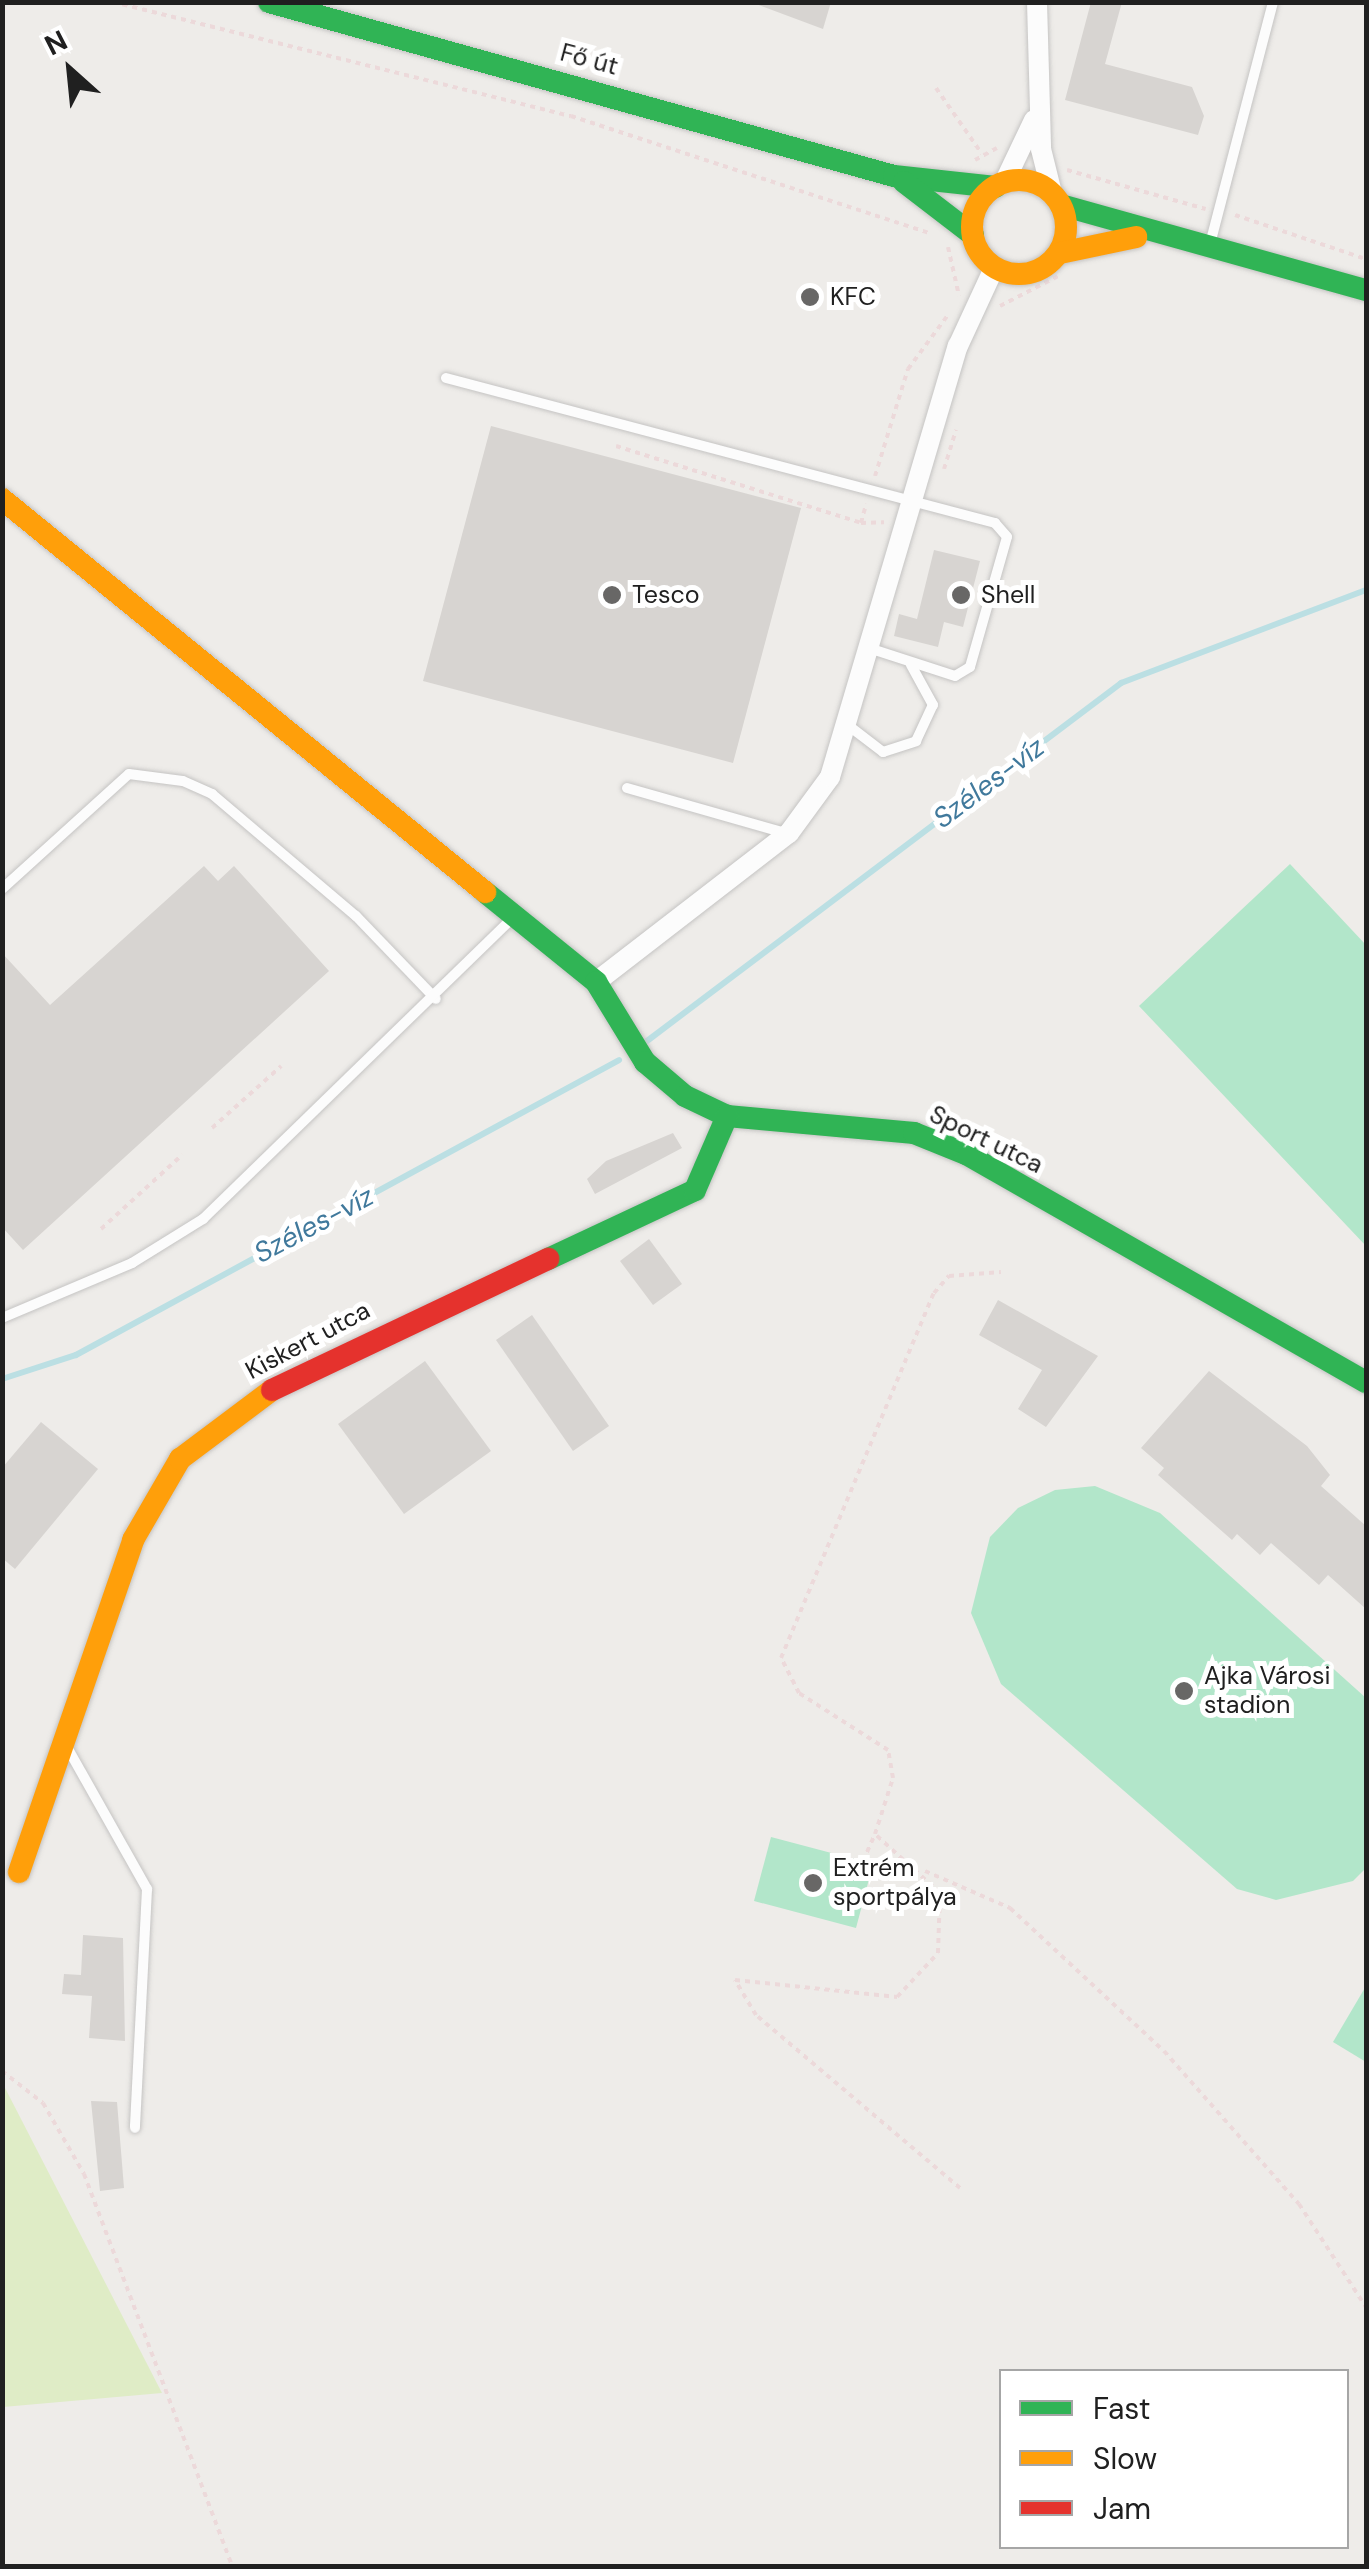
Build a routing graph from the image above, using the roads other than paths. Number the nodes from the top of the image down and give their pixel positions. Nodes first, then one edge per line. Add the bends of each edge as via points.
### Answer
1 (269, 2) edge
2 (1037, 2) edge
3 (1273, 2) edge
4 (1038, 108) junction
5 (894, 176) junction
6 (999, 185) junction
7 (1056, 199) junction
8 (973, 236) junction
9 (1142, 236) junction
10 (1209, 248) junction
11 (1060, 253) junction
12 (994, 268) junction
13 (1366, 290) edge
14 (446, 378) dead end
15 (913, 498) junction
16 (2, 499) edge
17 (868, 648) junction
18 (907, 660) junction
19 (847, 720) junction
20 (627, 788) dead end
21 (789, 833) junction
22 (2, 889) edge
23 (515, 916) junction
24 (596, 982) junction
25 (436, 999) junction
26 (727, 1116) junction
27 (2, 1318) edge
28 (1366, 1382) edge
29 (64, 1742) junction
30 (19, 1872) dead end
31 (135, 2128) dead end

1 - 5 street, Fő út
2 - 4 street
3 - 10 lane
4 - 6 street
4 - 7 street
5 - 6 street, Fő út
5 - 8 street, Fő út
6 - 7 street
6 - 8 street via 974,213
7 - 9 street
7 - 11 street
8 - 12 street
9 - 10 street
9 - 11 street
10 - 13 street
11 - 12 street via 1034,272
12 - 15 street via 958,346
14 - 15 lane
15 - 17 street
15 - 18 lane via 995,523 1007,538 970,667 955,676
16 - 23 street, Sport utca
17 - 18 lane
17 - 19 street
18 - 19 lane via 933,705 916,741 884,752 863,743
19 - 21 street via 830,777
20 - 21 lane
21 - 24 street
22 - 25 lane via 129,774 183,781 212,794 356,916
23 - 24 street, Sport utca
23 - 25 lane
24 - 26 street, Sport utca via 645,1062
25 - 27 lane via 203,1219 132,1263
26 - 28 street, Sport utca via 914,1133 949,1147
26 - 29 street, Kiskert utca via 695,1190 256,1397 180,1459 134,1540
29 - 30 street, Kiskert utca
29 - 31 lane via 146,1889

